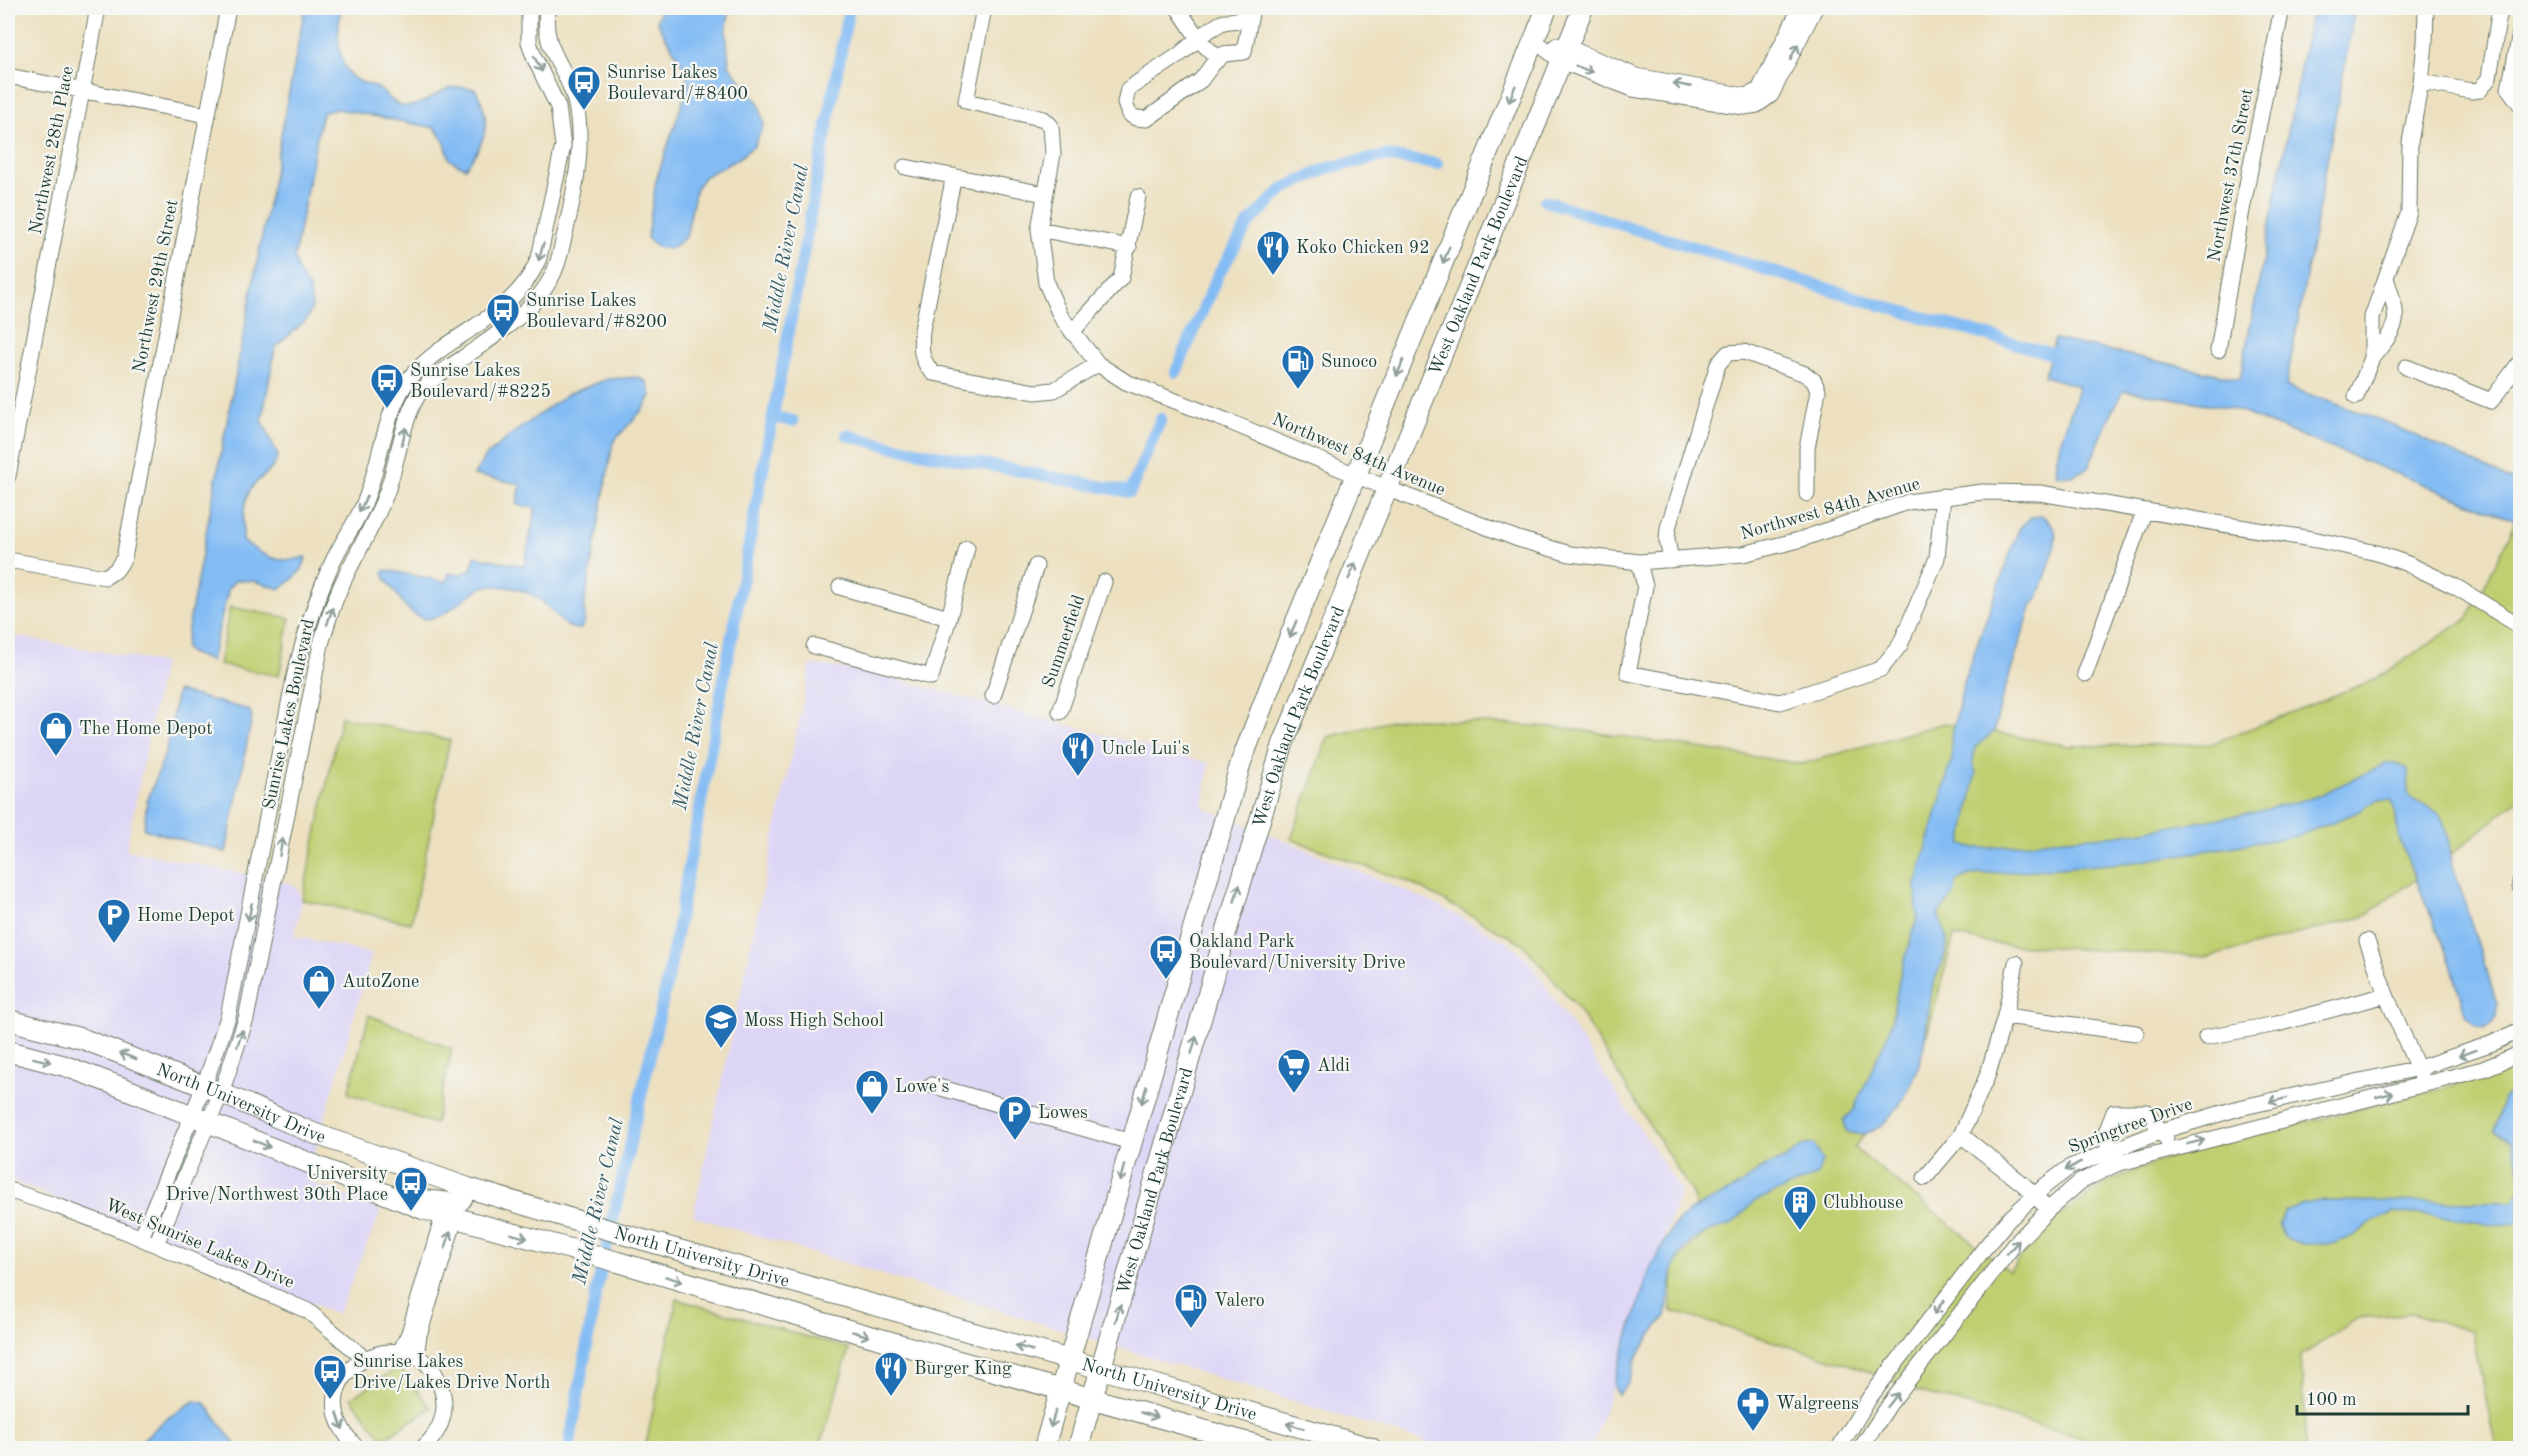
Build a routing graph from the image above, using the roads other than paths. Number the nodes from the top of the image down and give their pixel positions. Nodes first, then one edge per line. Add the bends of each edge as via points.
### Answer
1 (98, 8) edge
2 (228, 8) edge
3 (529, 8) edge
4 (546, 8) edge
5 (984, 8) edge
6 (1178, 8) edge
7 (1547, 8) edge
8 (1583, 8) edge
9 (1800, 8) edge
10 (1815, 8) edge
11 (2282, 8) edge
12 (2426, 8) edge
13 (2500, 8) edge
14 (1251, 13) edge
15 (2520, 34) edge
16 (1199, 40) junction
17 (1534, 40) junction
18 (1564, 54) junction
19 (1219, 58) junction
20 (8, 76) edge
21 (2421, 82) junction
22 (82, 91) junction
23 (1765, 92) junction
24 (2520, 104) edge
25 (207, 115) junction
26 (905, 167) dead end
27 (954, 176) junction
28 (1045, 194) junction
29 (1138, 197) dead end
30 (1039, 230) junction
31 (1129, 247) junction
32 (2386, 278) junction
33 (1072, 332) junction
34 (2218, 350) dead end
35 (2372, 358) junction
36 (2520, 362) edge
37 (1098, 364) junction
38 (2406, 367) dead end
39 (2356, 397) dead end
40 (1356, 475) junction
41 (8, 476) edge
42 (1386, 488) junction
43 (1808, 494) dead end
44 (1943, 496) junction
45 (2144, 512) junction
46 (967, 549) dead end
47 (8, 560) edge
48 (1671, 560) junction
49 (1639, 562) junction
50 (1036, 566) dead end
51 (1104, 582) dead end
52 (840, 587) dead end
53 (949, 618) junction
54 (2520, 626) edge
55 (814, 646) dead end
56 (2085, 674) dead end
57 (993, 696) dead end
58 (1060, 712) dead end
59 (2520, 882) edge
60 (2520, 887) edge
61 (2367, 941) dead end
62 (2016, 963) dead end
63 (2386, 995) junction
64 (2005, 1016) junction
65 (8, 1020) edge
66 (2520, 1030) edge
67 (8, 1032) edge
68 (2136, 1033) dead end
69 (68, 1035) junction
70 (2206, 1037) dead end
71 (8, 1051) edge
72 (2520, 1054) edge
73 (2419, 1068) junction
74 (931, 1085) dead end
75 (2423, 1085) junction
76 (212, 1090) junction
77 (200, 1118) junction
78 (2163, 1131) junction
79 (1961, 1135) junction
80 (1131, 1142) junction
81 (2109, 1149) junction
82 (2171, 1149) junction
83 (1925, 1178) dead end
84 (468, 1188) junction
85 (8, 1190) edge
86 (2035, 1196) junction
87 (394, 1198) junction
88 (2049, 1209) junction
89 (449, 1217) junction
90 (141, 1238) junction
91 (156, 1244) junction
92 (400, 1352) junction
93 (416, 1357) junction
94 (364, 1358) junction
95 (1070, 1360) junction
96 (1102, 1369) junction
97 (1062, 1390) junction
98 (1093, 1399) junction
99 (357, 1449) edge
100 (423, 1449) edge
101 (1044, 1449) edge
102 (1078, 1449) edge
103 (1267, 1449) edge
104 (1371, 1449) edge
105 (1839, 1449) edge
106 (1861, 1449) edge

1 - 22 street, Northwest 28th Place
2 - 25 street, Northwest 29th Street
3 -> 76 street, Sunrise Lakes Boulevard via 530,42 558,107 563,146 539,258 534,272 513,298 412,374 394,406 364,504 333,560 307,626
76 -> 4 street, Sunrise Lakes Boulevard via 246,1019 321,644 342,585 377,519 413,407 420,392 441,373 527,309 541,293 558,260 580,132 574,98 548,41
5 - 28 street, Northwest 84th Avenue via 966,101 1044,119 1051,126 1053,154
6 - 16 street
7 - 17 main road, West Oakland Park Boulevard
8 - 18 main road, West Oakland Park Boulevard
9 - 23 street via 1769,71
23 -> 10 street
11 - 34 street, Northwest 37th Street
12 - 21 street
13 - 21 street via 2489,78 2480,90
14 - 16 street via 1223,22
14 - 19 street via 1244,52
15 - 24 street via 2510,89
16 - 19 street
16 - 19 street via 1128,89 1125,103 1130,114 1148,119 1201,80
17 - 18 street
17 -> 40 main road, West Oakland Park Boulevard
18 - 23 street via 1636,76 1746,96
18 - 42 main road, West Oakland Park Boulevard
20 - 22 street
21 - 32 street via 2410,142 2409,212
22 - 25 street
22 - 41 street, Northwest 28th Place
25 - 47 street, Northwest 29th Street via 124,558 105,577
26 - 27 street
27 - 28 street
27 - 37 street via 922,330 920,354 925,364 933,373 1035,392 1054,390
28 - 30 street, Northwest 84th Avenue
29 - 31 street
30 - 31 street
30 - 33 street, Northwest 84th Avenue via 1046,283
31 - 33 street via 1121,278
32 - 35 street via 2372,317
32 - 35 street via 2397,318 2394,331
33 - 37 street, Northwest 84th Avenue
35 - 39 street
36 - 38 street via 2491,401
37 - 40 street, Northwest 84th Avenue via 1126,382
40 - 42 street, Northwest 84th Avenue
40 -> 80 main road, West Oakland Park Boulevard via 1241,762
42 - 49 street, Northwest 84th Avenue via 1518,539 1570,554
96 -> 42 main road, West Oakland Park Boulevard via 1268,791 1297,706
43 - 48 street via 1807,448 1818,391 1814,381 1805,374 1744,352 1728,353 1718,364 1668,528 1666,540
44 - 45 street, Northwest 84th Avenue via 2040,492
44 - 48 street, Northwest 84th Avenue via 1908,502 1799,540 1743,554
44 - 49 street via 1937,558 1900,645 1881,669 1780,702 1628,673 1645,586
45 - 54 street, Northwest 84th Avenue via 2377,553 2456,587
45 - 56 street
46 - 53 street
48 - 49 street, Northwest 84th Avenue
50 - 57 street
51 - 58 street, Summerfield
52 - 53 street
53 - 55 street via 931,677
59 - 60 street
61 - 63 street
62 - 64 street
63 - 70 street via 2277,1024
63 - 73 street
64 - 68 street
64 - 79 street via 1988,1074
65 - 69 main road, North University Drive
66 -> 73 street, Springtree Drive
67 - 69 main road via 32,1037
76 -> 69 main road, North University Drive
71 -> 77 main road, North University Drive via 65,1066
72 - 75 street, Springtree Drive
73 - 75 street
73 -> 78 street, Springtree Drive via 2239,1108
74 - 80 street
82 -> 75 street, Springtree Drive
76 - 77 street, Sunrise Lakes Boulevard
76 - 84 main road, North University Drive via 313,1133
77 -> 87 main road, North University Drive
77 - 90 street, Sunrise Lakes Boulevard
77 - 91 street, Sunrise Lakes Boulevard
78 - 81 street, Springtree Drive
78 - 81 street via 2147,1112 2114,1112 2105,1135
78 - 82 street
79 - 83 street
79 - 86 street
80 -> 95 main road, West Oakland Park Boulevard
81 -> 86 street, Springtree Drive via 2070,1167
82 - 88 street, Springtree Drive via 2116,1164 2080,1182
84 - 87 main road via 460,1201 452,1203
95 -> 84 main road, North University Drive
85 - 90 street, West Sunrise Lakes Drive
86 - 88 street
86 -> 105 street, Springtree Drive via 2007,1221 1963,1275 1870,1397
87 - 89 main road, North University Drive
106 -> 88 street, Springtree Drive via 1889,1405 1992,1271
89 - 92 street
93 -> 89 street
89 -> 97 main road, North University Drive
90 - 91 street, West Sunrise Lakes Drive
91 - 94 street, West Sunrise Lakes Drive via 308,1311
92 - 93 street
92 - 94 street
93 - 100 street via 436,1376 444,1401 440,1428
94 -> 99 street via 343,1378 336,1407 339,1423
95 - 96 main road, North University Drive
95 - 97 main road, West Oakland Park Boulevard
96 - 98 main road, West Oakland Park Boulevard
104 -> 96 main road, North University Drive
97 - 98 main road, North University Drive
97 -> 101 main road, West Oakland Park Boulevard
98 - 102 main road, West Oakland Park Boulevard
98 -> 103 main road, North University Drive

